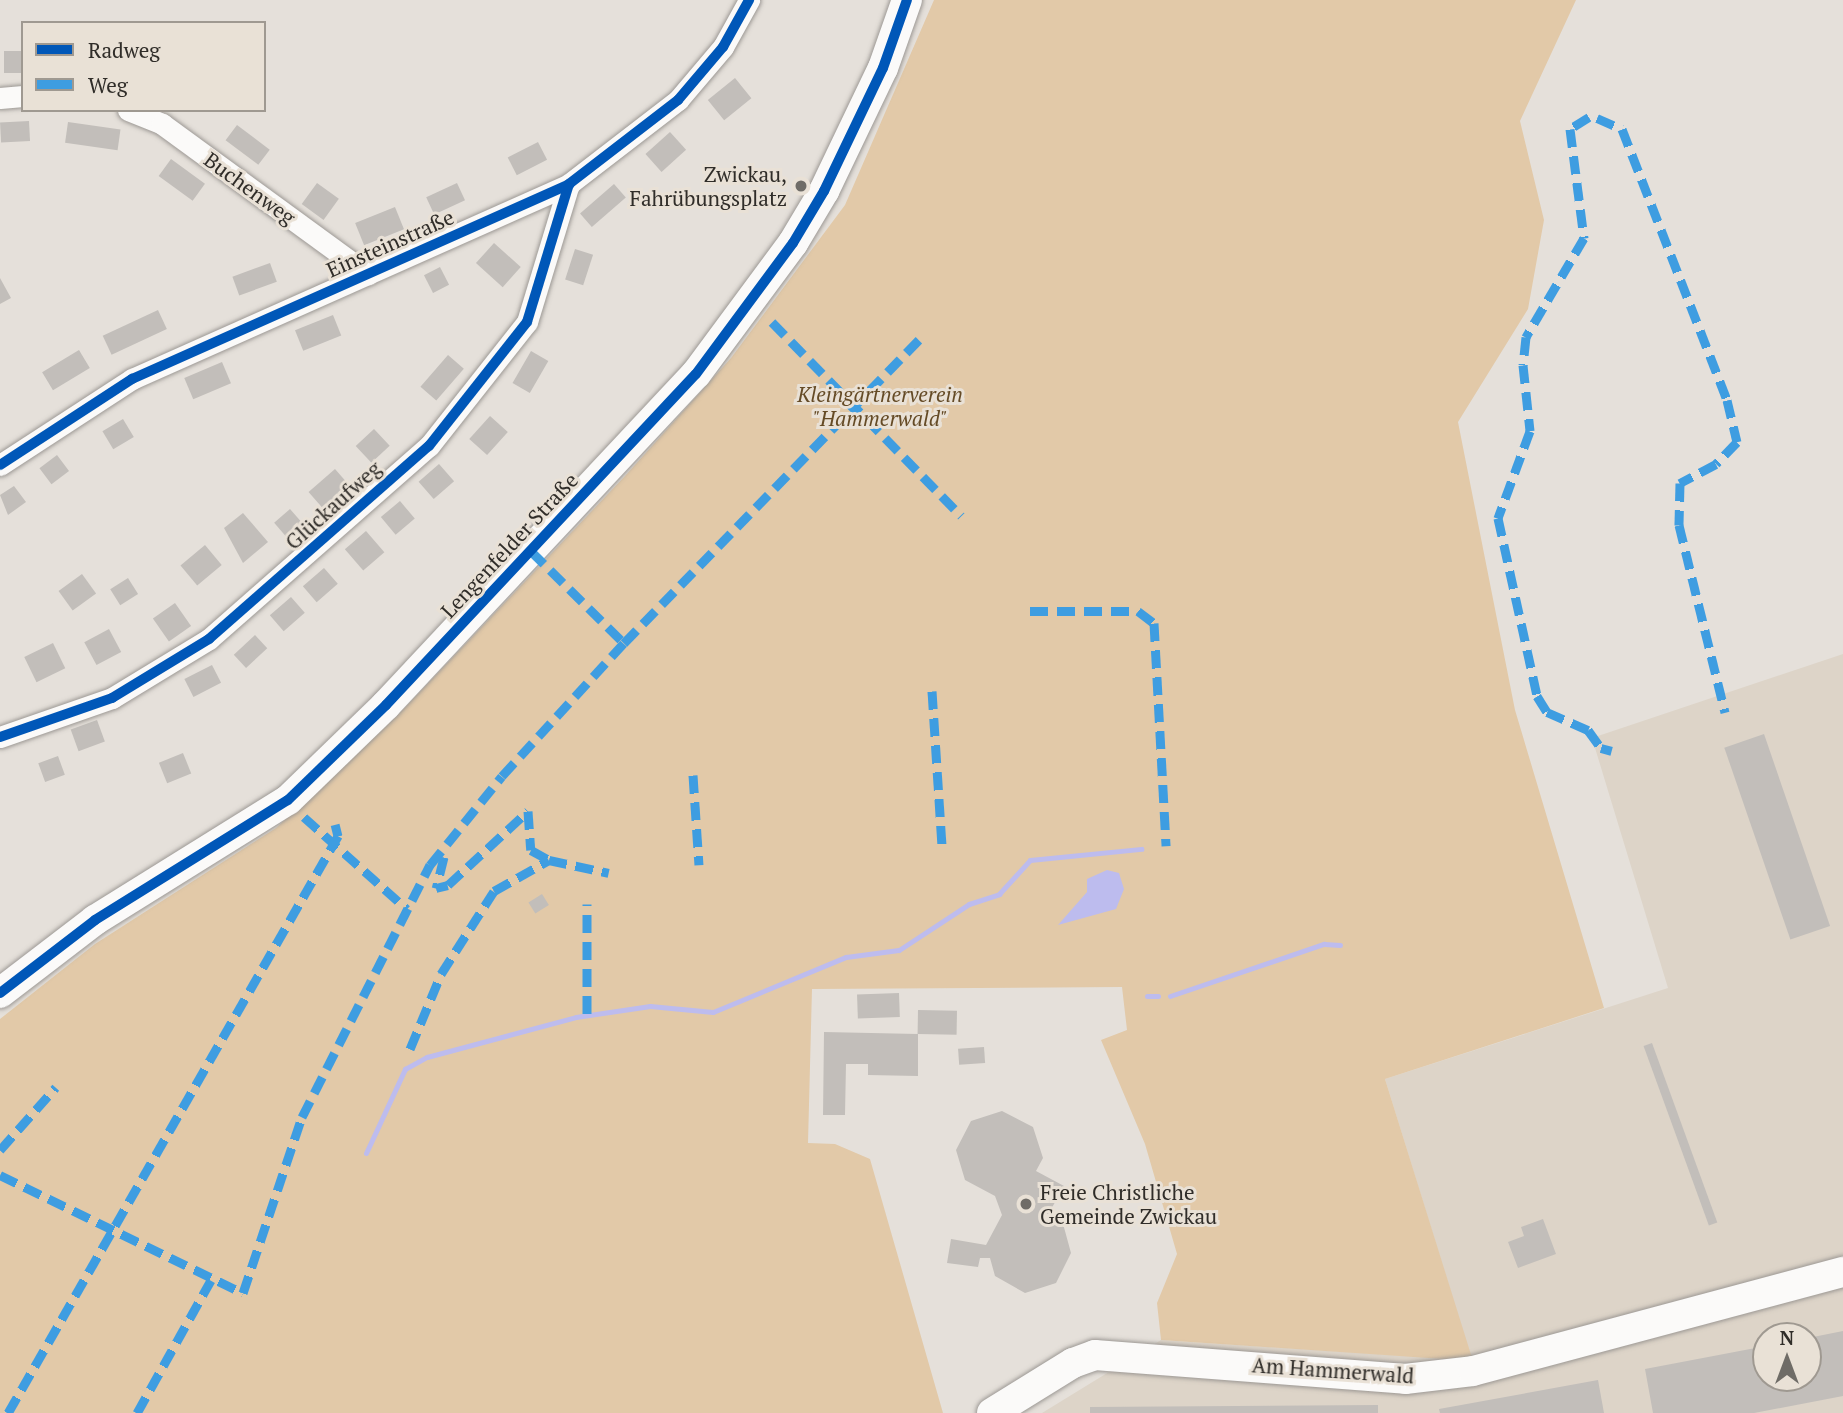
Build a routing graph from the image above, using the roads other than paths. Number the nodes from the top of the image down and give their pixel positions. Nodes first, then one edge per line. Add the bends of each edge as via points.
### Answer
1 (749, 0) edge
2 (906, 0) edge
3 (21, 96) edge
4 (0, 98) edge
5 (133, 112) edge
6 (569, 184) junction
7 (368, 274) junction
8 (0, 465) edge
9 (0, 737) edge
10 (0, 993) edge
11 (1843, 1272) edge
12 (992, 1413) edge

1 - 6 street, Einsteinstraße via 716,58 678,100
2 - 10 main road, Lengenfelder Straße via 883,68 824,191 793,243 696,374 386,705 288,800 95,920
3 - 4 street
5 - 7 street, Buchenweg via 162,124
6 - 7 street, Einsteinstraße
6 - 9 street, Glückaufweg via 527,323 429,446 209,639 111,698
7 - 8 street, Einsteinstraße via 132,379
11 - 12 main road, Am Hammerwald via 1770,1287 1505,1367 1405,1379 1095,1355 1073,1363

